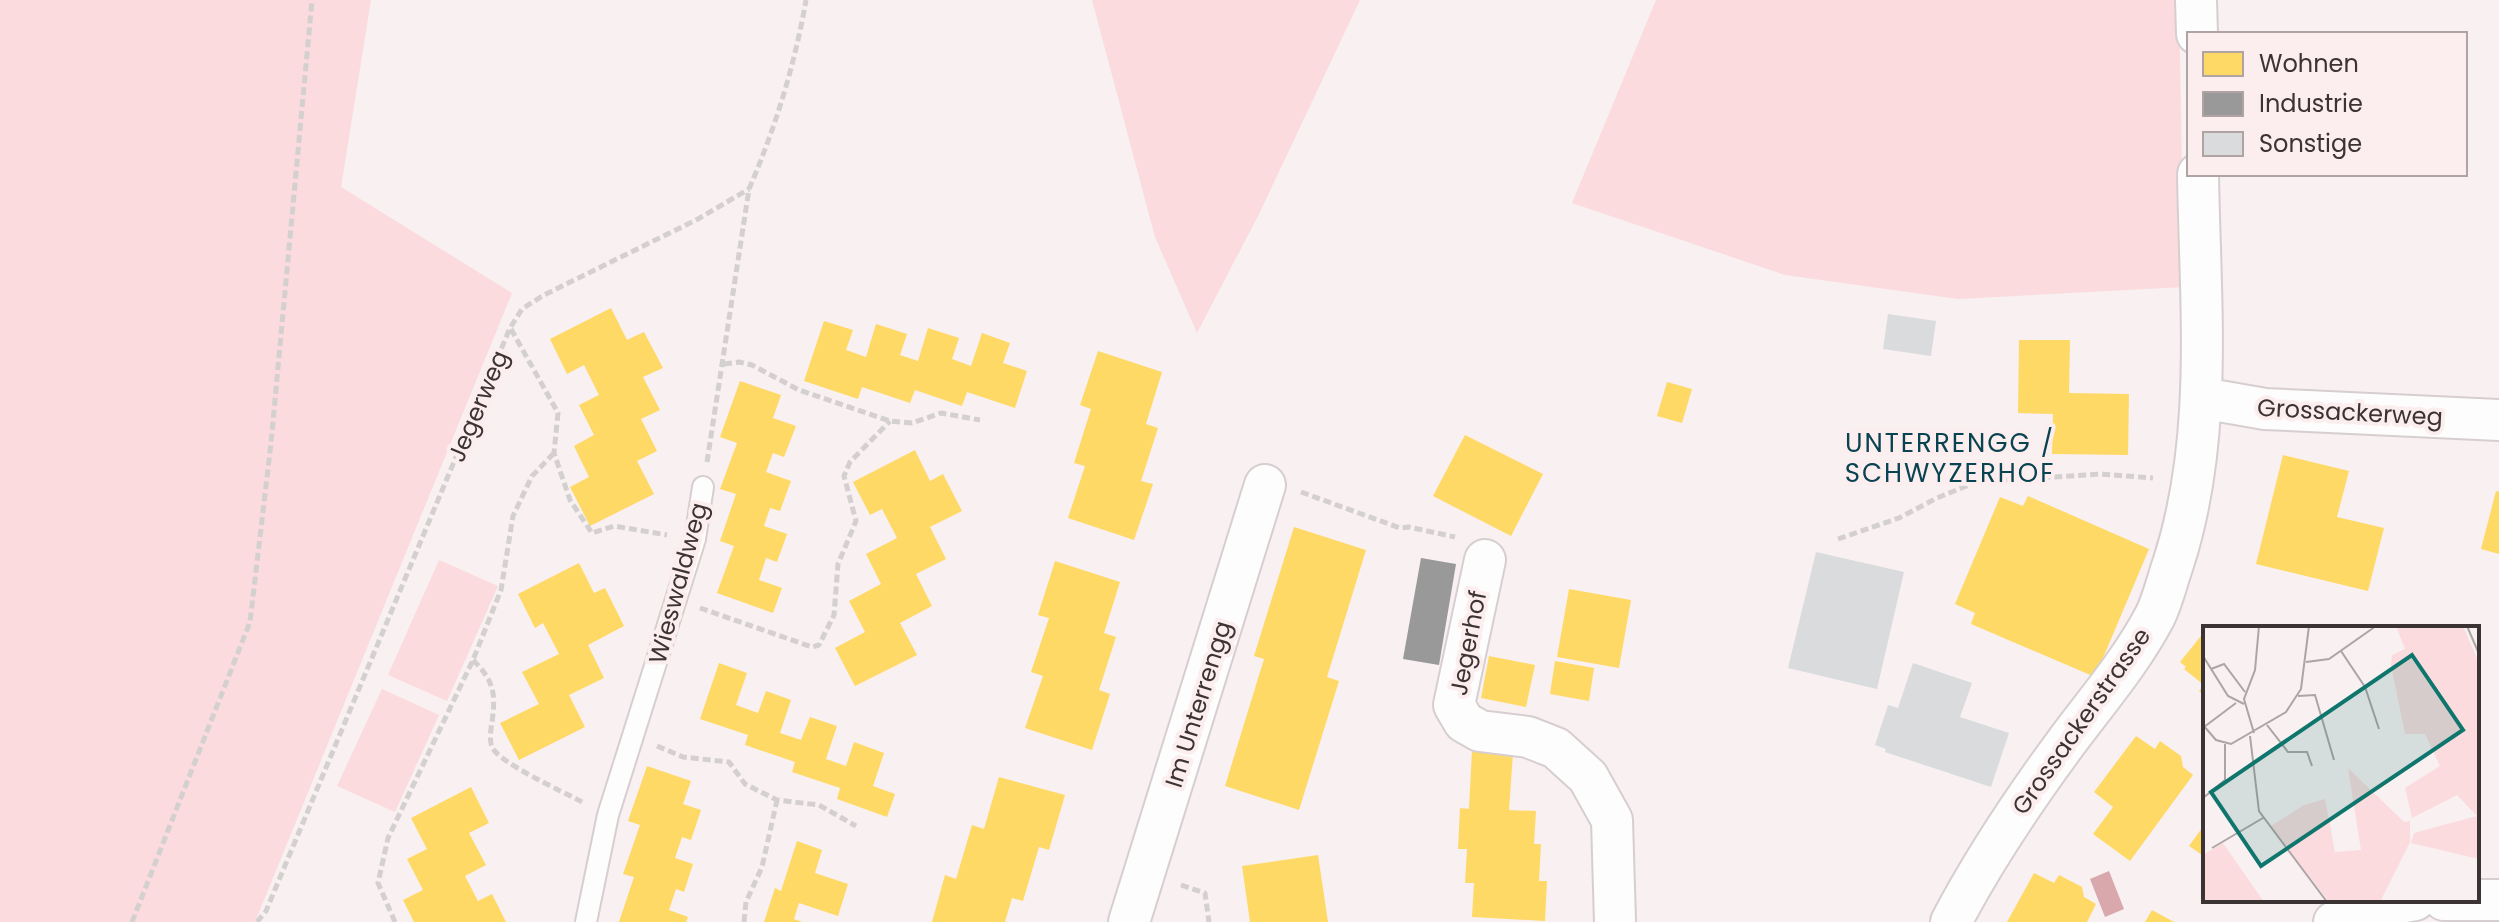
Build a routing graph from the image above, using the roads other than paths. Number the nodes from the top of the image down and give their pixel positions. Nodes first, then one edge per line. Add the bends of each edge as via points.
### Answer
1 (2196, 0) edge
2 (2197, 32) edge
3 (2198, 176) edge
4 (2202, 398) junction
5 (2499, 420) edge
6 (1265, 485) road end
7 (703, 487) road end
8 (1485, 560) road end
9 (2404, 902) edge
10 (586, 922) edge
11 (1129, 922) edge
12 (1615, 922) edge
13 (1951, 922) edge
14 (2334, 922) edge

1 - 2 street
3 - 4 street, Grossackerstrasse
4 - 5 street, Grossackerweg via 2265,409
4 - 13 street, Grossackerstrasse via 2180,543 2157,613 2125,666 2031,790
6 - 11 street, Im Unterrengg
7 - 10 lane, Wieswaldweg via 695,539 608,815
8 - 12 street, Jegerhof via 1454,705 1464,722 1480,731 1528,737 1556,748 1588,777 1612,820
9 - 14 street

